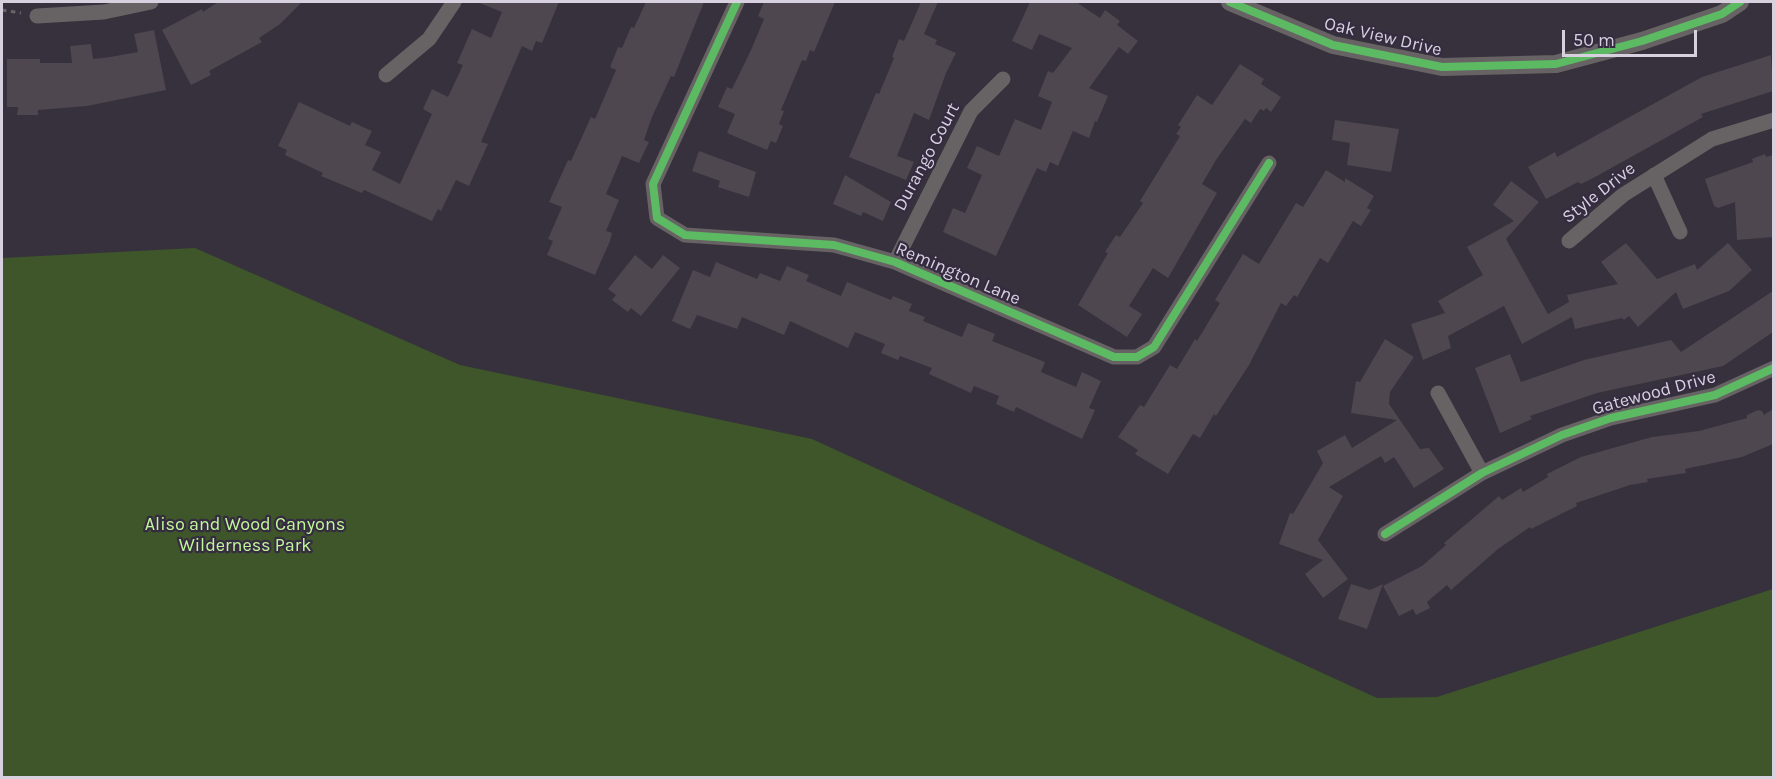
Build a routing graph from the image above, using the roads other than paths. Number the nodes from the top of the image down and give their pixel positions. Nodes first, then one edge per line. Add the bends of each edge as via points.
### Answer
1 (150, 2) edge
2 (454, 2) edge
3 (737, 2) edge
4 (1230, 2) edge
5 (1740, 2) edge
6 (1254, 7) edge
7 (38, 16) dead end
8 (386, 75) dead end
9 (1004, 79) dead end
10 (1773, 120) edge
11 (1269, 163) dead end
12 (1654, 175) junction
13 (1680, 231) dead end
14 (1569, 241) dead end
15 (895, 262) junction
16 (1773, 368) edge
17 (1438, 393) dead end
18 (1482, 473) junction
19 (1385, 534) dead end

1 - 7 street via 104,12
2 - 8 street via 429,39
3 - 15 street, Remington Lane via 653,184 657,218 685,235 834,245
4 - 6 street, Oak View Drive
5 - 6 street, Oak View Drive via 1722,14 1642,41 1556,64 1442,67 1333,45
9 - 15 street, Durango Court via 971,111
10 - 12 street, Style Drive via 1712,139
11 - 15 street, Remington Lane via 1154,347 1137,357 1114,357
12 - 13 street, Style Drive
12 - 14 street, Style Drive via 1623,195
16 - 18 street, Gatewood Drive via 1715,395 1611,418 1562,435
17 - 18 street
18 - 19 street, Gatewood Drive

